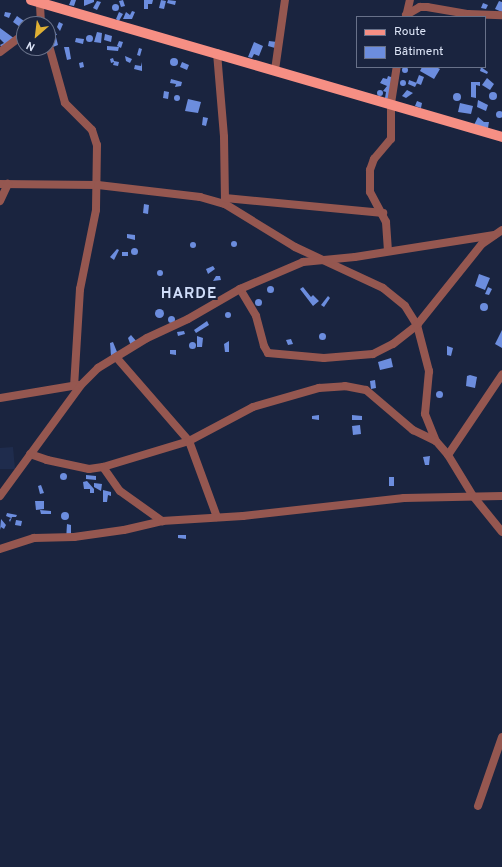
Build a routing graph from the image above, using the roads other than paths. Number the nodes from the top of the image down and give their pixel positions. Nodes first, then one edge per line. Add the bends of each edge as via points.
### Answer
1 (285, 0) edge
2 (410, 0) edge
3 (39, 1) edge
4 (502, 15) edge
5 (39, 16) edge
6 (406, 16) edge
7 (16, 40) edge
8 (0, 52) edge
9 (217, 53) junction
10 (52, 56) edge
11 (397, 68) edge
12 (275, 70) junction
13 (391, 103) junction
14 (502, 137) edge
15 (4, 184) edge
16 (98, 185) junction
17 (0, 201) edge
18 (225, 201) junction
19 (383, 213) junction
20 (502, 230) edge
21 (494, 234) junction
22 (388, 252) junction
23 (324, 259) junction
24 (240, 289) junction
25 (416, 325) junction
26 (116, 357) junction
27 (502, 375) edge
28 (78, 386) junction
29 (0, 398) edge
30 (189, 441) junction
31 (436, 441) junction
32 (30, 454) junction
33 (448, 455) junction
34 (103, 467) junction
35 (0, 496) edge
36 (473, 496) junction
37 (502, 496) edge
38 (217, 517) junction
39 (162, 521) junction
40 (502, 532) edge
41 (0, 549) edge
42 (502, 737) edge
43 (478, 806) dead end

1 - 12 street
2 - 6 street
3 - 5 street
3 - 9 main road
4 - 6 street via 468,14 420,7
7 - 8 street
9 - 12 main road
9 - 18 street via 224,137
10 - 16 street via 65,103 96,136
11 - 13 street
12 - 13 main road
13 - 14 main road
13 - 19 street via 391,139 374,159 370,170 370,192
15 - 16 street
15 - 17 street
16 - 18 street
16 - 28 street via 96,210 80,289
18 - 19 street
18 - 23 street via 295,247
19 - 22 street
20 - 21 street
21 - 22 street
21 - 25 street via 482,244
22 - 23 street
23 - 24 street via 293,266
23 - 25 street via 383,288 405,306
24 - 25 street via 256,316 266,350 279,356 324,358 373,354 393,344
24 - 26 street
25 - 31 street via 429,371 425,414
26 - 28 street via 98,368
26 - 30 street
27 - 33 street
28 - 29 street
28 - 32 street
30 - 31 street via 252,407 319,388 345,386 366,390 414,430
30 - 34 street
30 - 38 street
31 - 33 street
32 - 34 street via 89,469
32 - 35 street
33 - 36 street
34 - 39 street via 120,491
36 - 37 street
36 - 38 street via 404,498
36 - 40 street
38 - 39 street
39 - 41 street via 124,530 74,537 34,538
42 - 43 street

